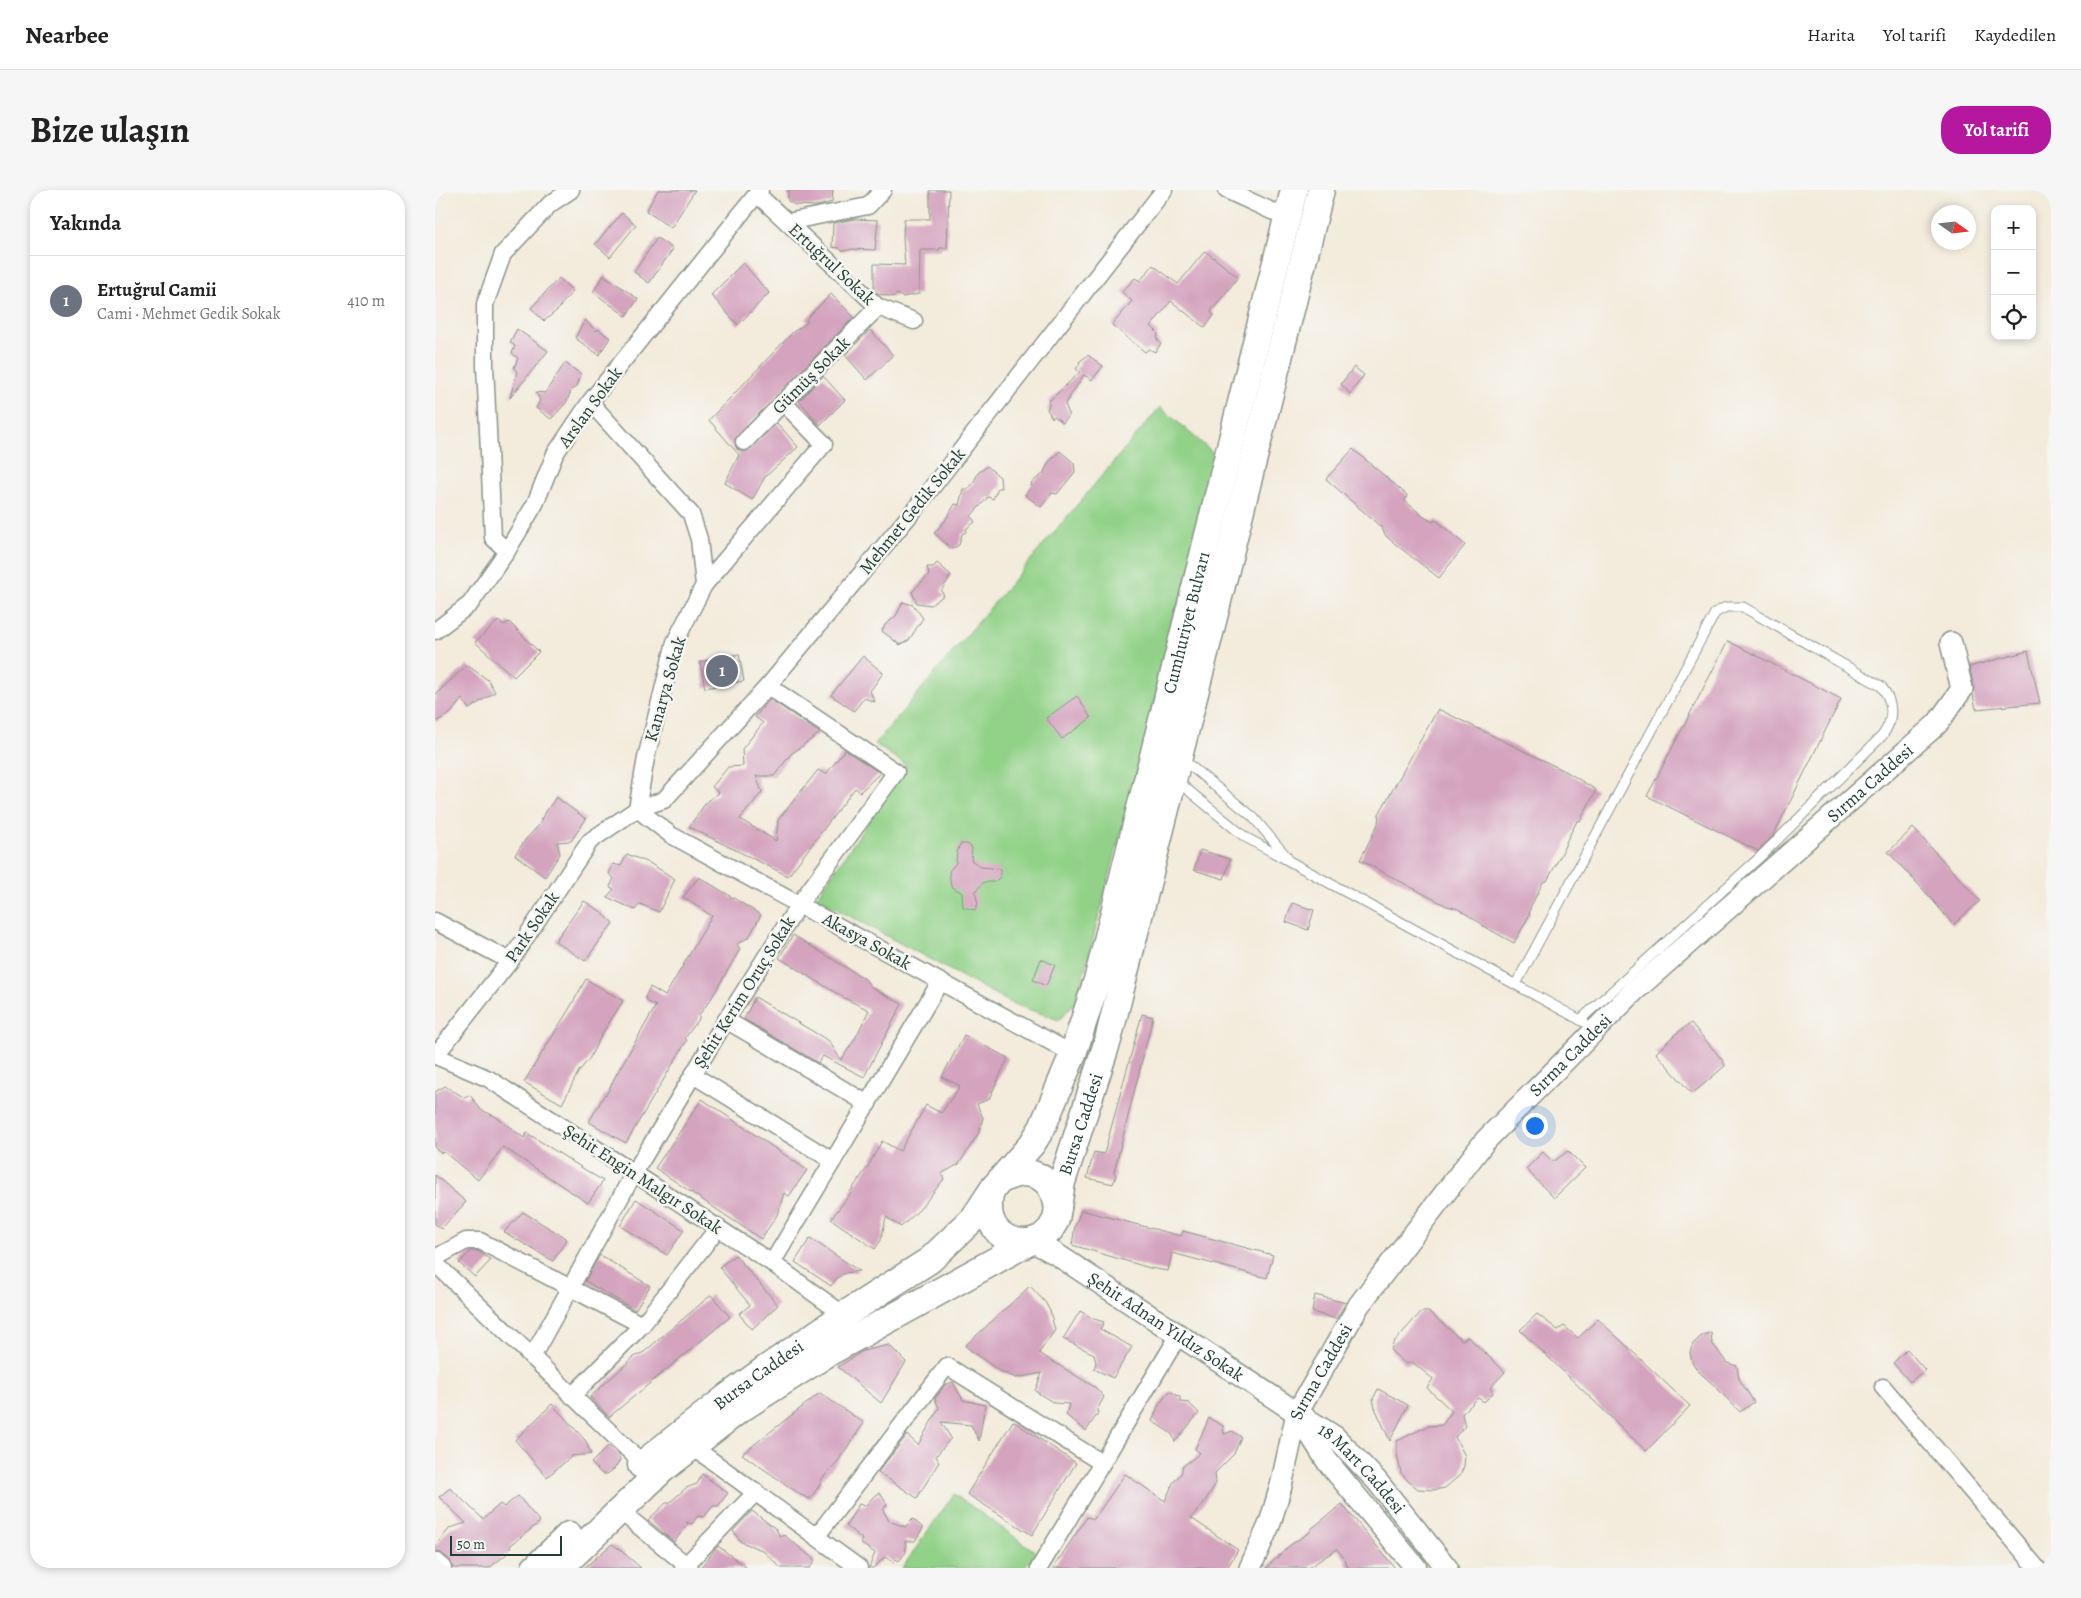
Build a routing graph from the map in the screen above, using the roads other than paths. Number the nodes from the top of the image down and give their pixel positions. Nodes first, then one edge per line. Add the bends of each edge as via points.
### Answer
1 (571, 190) edge
2 (883, 190) edge
3 (1164, 190) edge
4 (1226, 190) edge
5 (1295, 190) edge
6 (1321, 190) edge
7 (758, 192) edge
8 (1287, 218) junction
9 (787, 222) junction
10 (878, 307) junction
11 (914, 321) dead end
12 (590, 402) junction
13 (783, 402) junction
14 (744, 442) dead end
15 (507, 551) junction
16 (704, 585) junction
17 (435, 631) edge
18 (1951, 643) dead end
19 (768, 686) junction
20 (1178, 768) junction
21 (637, 810) junction
22 (1292, 863) junction
23 (800, 903) junction
24 (435, 921) edge
25 (509, 961) junction
26 (940, 982) junction
27 (1516, 984) junction
28 (726, 1020) junction
29 (1587, 1024) junction
30 (1109, 1040) joint
31 (1073, 1054) junction
32 (435, 1056) edge
33 (693, 1075) junction
34 (868, 1104) junction
35 (833, 1162) junction
36 (634, 1174) junction
37 (997, 1187) junction
38 (1058, 1208) junction
39 (718, 1228) junction
40 (1031, 1242) junction
41 (435, 1258) edge
42 (435, 1263) edge
43 (772, 1263) junction
44 (569, 1288) junction
45 (844, 1315) junction
46 (642, 1325) junction
47 (1179, 1335) junction
48 (532, 1357) junction
49 (1883, 1387) dead end
50 (572, 1396) junction
51 (1297, 1413) junction
52 (693, 1447) junction
53 (642, 1464) junction
54 (1102, 1464) junction
55 (756, 1492) junction
56 (619, 1510) junction
57 (816, 1537) junction
58 (435, 1561) edge
59 (686, 1567) edge
60 (443, 1568) edge
61 (535, 1568) edge
62 (559, 1568) edge
63 (859, 1568) edge
64 (1039, 1568) edge
65 (1250, 1568) edge
66 (1416, 1568) edge
67 (1447, 1568) edge
68 (2037, 1568) edge

1 - 15 street via 550,204 503,254 485,304 493,538
2 - 9 street via 868,206
3 - 19 street, Mehmet Gedik Sokak via 919,504
4 - 8 street
5 - 8 main road, Cumhuriyet Bulvarı
6 - 20 main road, Cumhuriyet Bulvarı
7 - 9 street, Ertuğrul Sokak
7 - 12 street, Arslan Sokak
8 - 31 main road, Cumhuriyet Bulvarı via 1098,977
9 - 10 street, Ertuğrul Sokak
10 - 11 street, Ertuğrul Sokak
10 - 13 street, Gümüş Sokak
12 - 15 street, Arslan Sokak via 555,454 535,504
12 - 16 street via 691,514 699,538
13 - 14 street, Gümüş Sokak
13 - 16 street, Kanarya Sokak via 824,444
15 - 17 street, Arslan Sokak via 470,604
16 - 21 street, Kanarya Sokak via 675,642 646,758
18 - 29 street, Sırma Caddesi via 1962,689 1937,724 1634,991
19 - 21 street, Mehmet Gedik Sokak via 664,800
19 - 23 street, Şehit Kerim Oruç Sokak via 896,772
20 - 22 lane via 1245,837
20 - 22 lane via 1253,817
20 - 30 main road, Cumhuriyet Bulvarı
21 - 23 street, Akasya Sokak via 671,835
21 - 25 street, Park Sokak via 590,841
22 - 27 lane
23 - 26 street, Akasya Sokak
23 - 28 street, Şehit Kerim Oruç Sokak
24 - 25 street
25 - 32 street, Park Sokak
26 - 31 street, Akasya Sokak
26 - 34 street
27 - 29 lane
27 - 29 lane via 1715,613 1731,606 1748,610 1881,686 1889,698 1891,712 1882,736
28 - 33 street, Şehit Kerim Oruç Sokak
28 - 34 street
29 - 51 street, Sırma Caddesi via 1485,1141 1359,1305
30 - 38 main road, Bursa Caddesi via 1062,1182
31 - 37 main road, Bursa Caddesi via 1042,1128
32 - 36 street, Şehit Engin Malgır Sokak via 489,1079
33 - 35 street
33 - 36 street, Şehit Kerim Oruç Sokak
34 - 35 street
35 - 43 street
36 - 39 street, Şehit Engin Malgır Sokak
36 - 44 street, Şehit Kerim Oruç Sokak
37 - 38 main road, Bursa Caddesi via 1012,1174 1033,1174 1051,1186
37 - 40 main road via 989,1216 993,1226 1009,1240
37 - 45 main road, Bursa Caddesi via 974,1218 930,1260
38 - 40 main road, Bursa Caddesi via 1050,1230
39 - 43 street, Şehit Engin Malgır Sokak
39 - 46 street
40 - 47 street, Şehit Adnan Yıldız Sokak via 1056,1254
40 - 52 main road, Bursa Caddesi via 828,1353 739,1410
41 - 44 street via 466,1241 480,1241
42 - 48 street
43 - 45 street, Şehit Engin Malgır Sokak
44 - 46 street
44 - 48 street, Şehit Kerim Oruç Sokak
45 - 53 main road, Bursa Caddesi via 727,1396
46 - 50 street
47 - 51 street, Şehit Adnan Yıldız Sokak
47 - 54 street
48 - 50 street
49 - 68 street
50 - 53 street
51 - 65 street, Sırma Caddesi via 1279,1495
51 - 66 street, 18 Mart Caddesi via 1327,1461
51 - 67 street, 18 Mart Caddesi via 1335,1437 1376,1480
52 - 55 street
52 - 56 main road, Bursa Caddesi via 662,1470
53 - 61 main road, Bursa Caddesi
54 - 57 street via 947,1366
54 - 64 street
55 - 57 street
55 - 59 street
56 - 59 street
56 - 62 main road, Bursa Caddesi
57 - 63 street
58 - 60 street

